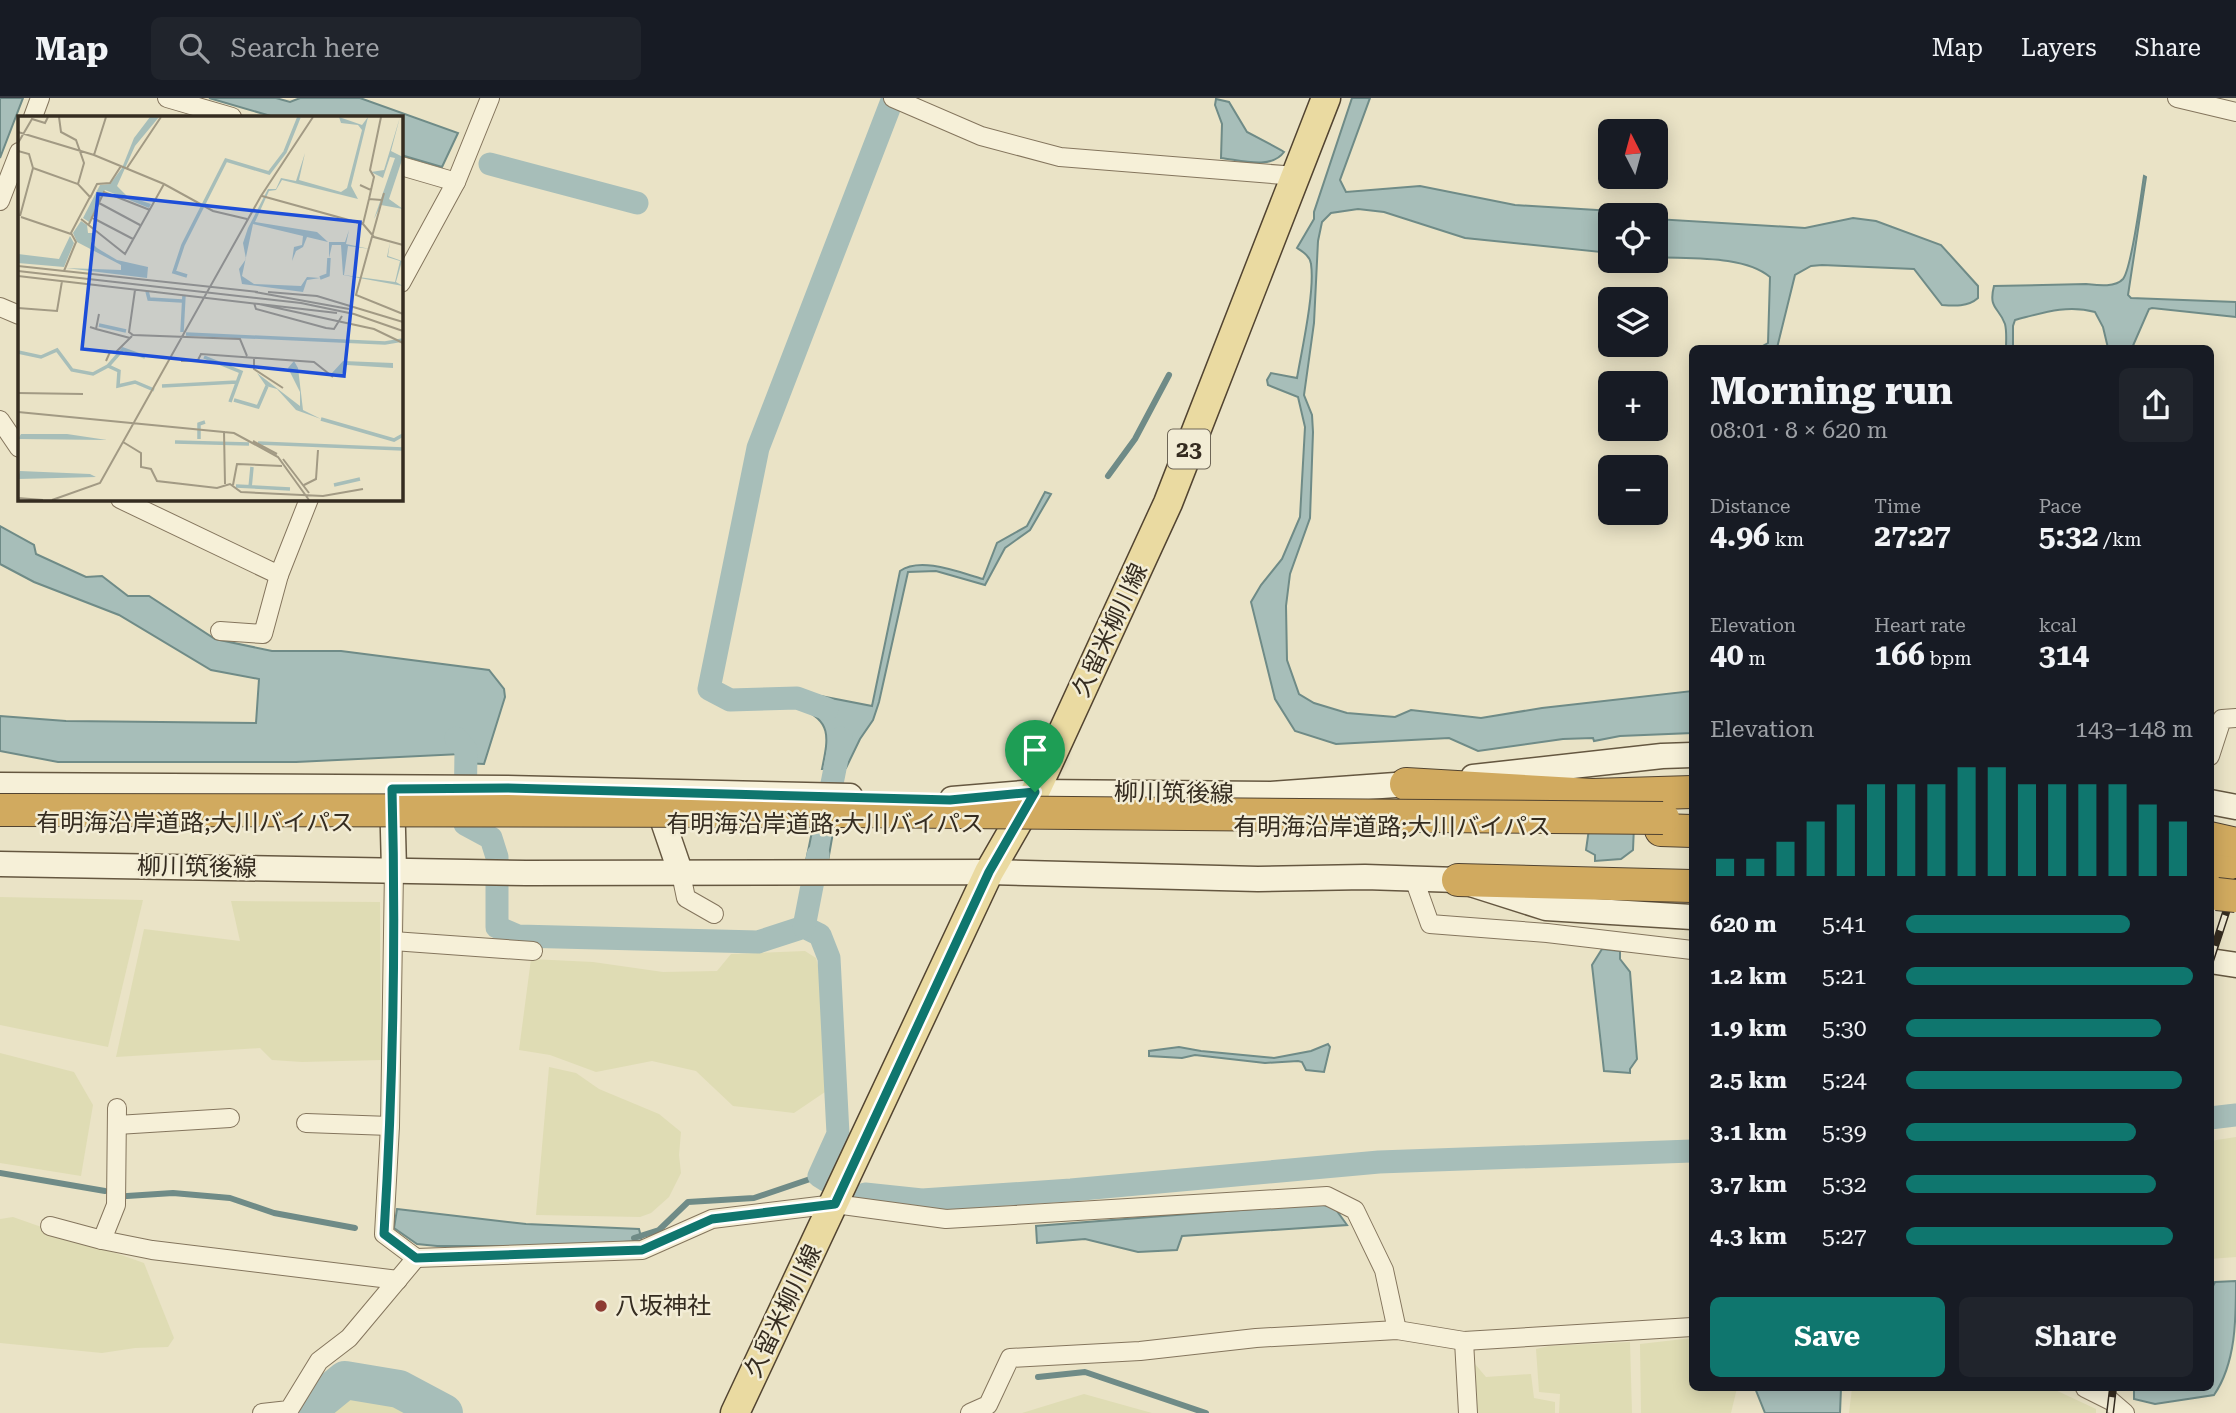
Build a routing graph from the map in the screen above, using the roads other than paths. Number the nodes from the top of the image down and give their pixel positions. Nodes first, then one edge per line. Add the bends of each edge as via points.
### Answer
1 (40, 98) edge
2 (167, 98) edge
3 (490, 98) edge
4 (893, 98) edge
5 (1326, 98) edge
6 (2177, 98) edge
7 (2236, 111) edge
8 (33, 116) edge
9 (229, 116) edge
10 (18, 158) edge
11 (402, 166) edge
12 (15, 175) edge
13 (1296, 176) junction
14 (456, 182) junction
15 (0, 201) edge
16 (402, 281) edge
17 (0, 307) edge
18 (18, 315) edge
19 (0, 420) edge
20 (18, 447) edge
21 (122, 500) edge
22 (309, 500) edge
23 (279, 575) junction
24 (220, 631) dead end
25 (2236, 718) edge
26 (2214, 744) edge
27 (1689, 755) edge
28 (1406, 784) junction
29 (0, 785) edge
30 (392, 789) junction
31 (1035, 792) junction
32 (1689, 792) edge
33 (654, 793) junction
34 (2214, 803) edge
35 (2236, 807) edge
36 (0, 810) edge
37 (1672, 822) edge
38 (0, 823) edge
39 (1689, 830) edge
40 (2214, 839) edge
41 (2236, 844) edge
42 (2214, 858) edge
43 (2236, 861) edge
44 (0, 864) edge
45 (394, 870) junction
46 (989, 872) junction
47 (681, 874) junction
48 (1414, 879) junction
49 (1458, 880) junction
50 (1689, 886) edge
51 (714, 914) dead end
52 (1689, 917) edge
53 (393, 942) junction
54 (1689, 950) edge
55 (533, 951) dead end
56 (2214, 962) edge
57 (2236, 965) edge
58 (230, 1118) dead end
59 (306, 1123) dead end
60 (390, 1126) junction
61 (835, 1204) junction
62 (50, 1226) dead end
63 (102, 1240) junction
64 (416, 1258) junction
65 (398, 1280) junction
66 (1689, 1327) edge
67 (1397, 1330) junction
68 (1464, 1341) junction
69 (2091, 1391) edge
70 (262, 1413) edge
71 (735, 1413) edge
72 (970, 1413) edge
73 (1468, 1413) edge
74 (2125, 1413) edge

1 - 8 street
2 - 9 street
3 - 14 street
4 - 13 street via 981,136 1060,157
5 - 13 main road, 久留米柳川線 / 23
6 - 7 street
10 - 12 street
11 - 14 street
12 - 15 street
13 - 31 main road, 久留米柳川線 / 23 via 1168,503
14 - 16 street
17 - 18 street
19 - 20 street
21 - 23 street
22 - 23 street
23 - 24 street via 263,634
25 - 26 street via 2222,719
27 - 28 main road, 柳川筑後線
28 - 31 main road, 柳川筑後線 via 1271,794
28 - 32 highway via 1592,795
29 - 30 main road, 柳川筑後線
30 - 33 main road, 柳川筑後線
30 - 45 main road
31 - 33 main road, 柳川筑後線 via 950,800
31 - 46 main road, 久留米柳川線 / 23
33 - 47 main road
34 - 35 main road
36 - 37 highway, 有明海沿岸道路;大川バイパス, bridge via 845,811
37 - 38 highway, 有明海沿岸道路;大川バイパス
37 - 39 highway, 有明海沿岸道路;大川バイパス
40 - 41 highway
42 - 43 highway
44 - 45 main road, 柳川筑後線
45 - 47 main road, 柳川筑後線
45 - 53 street
46 - 47 main road, 柳川筑後線
46 - 48 main road, 柳川筑後線
46 - 61 main road, 久留米柳川線 / 23
47 - 51 street via 687,898
48 - 49 main road, 柳川筑後線
48 - 54 street via 1430,924
49 - 50 highway
49 - 52 main road, 柳川筑後線 via 1546,908
53 - 55 street
53 - 60 street
56 - 57 main road
58 - 63 street via 117,1116 116,1205
59 - 60 street
60 - 64 street via 384,1234
61 - 64 street via 712,1219 642,1250
61 - 67 street via 946,1219 1327,1196 1355,1210 1384,1270
61 - 71 main road, 久留米柳川線 / 23
62 - 63 street
63 - 65 street
64 - 65 street
65 - 70 street via 349,1338 319,1361 289,1410
66 - 68 street
67 - 68 street
67 - 72 street via 1010,1358 988,1405
68 - 73 street
69 - 74 street

